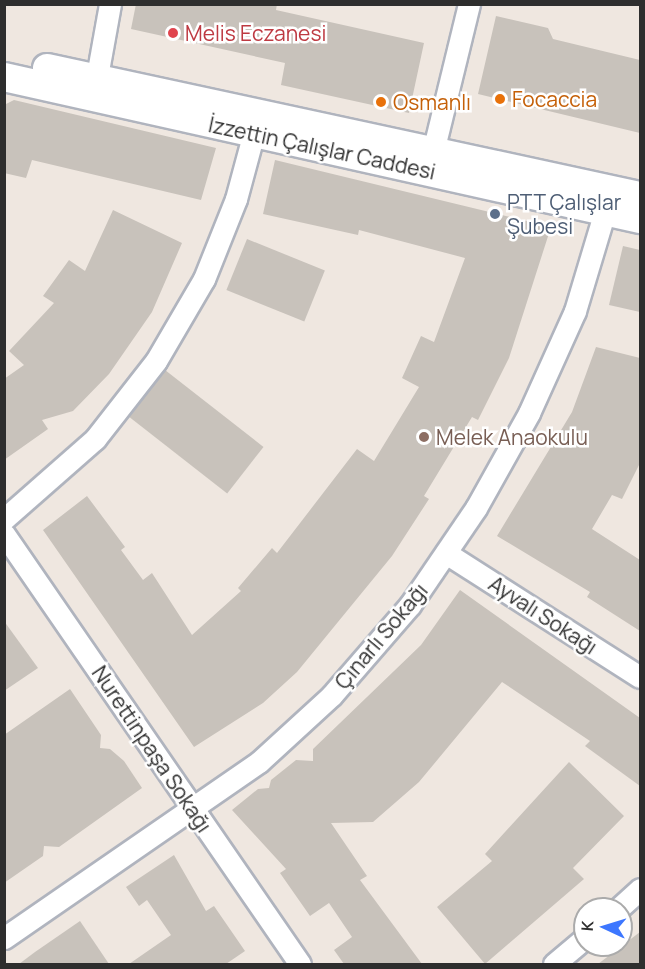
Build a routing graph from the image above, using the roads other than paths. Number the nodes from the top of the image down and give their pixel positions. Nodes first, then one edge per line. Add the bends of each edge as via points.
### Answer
1 (110, 4) edge
2 (469, 4) edge
3 (4, 59) edge
4 (4, 77) edge
5 (94, 89) junction
6 (256, 124) junction
7 (432, 159) junction
8 (640, 196) edge
9 (605, 211) junction
10 (640, 219) edge
11 (4, 519) edge
12 (4, 534) edge
13 (446, 553) junction
14 (640, 677) edge
15 (194, 810) junction
16 (4, 938) edge
17 (573, 948) edge
18 (300, 964) edge
19 (554, 964) edge

1 - 5 street
2 - 7 street
3 - 5 main road, İzzettin Çalışlar Caddesi
4 - 5 main road, İzzettin Çalışlar Caddesi
5 - 6 main road, İzzettin Çalışlar Caddesi
6 - 7 main road, İzzettin Çalışlar Caddesi
6 - 11 street via 204,279 156,361 95,439
7 - 8 main road, İzzettin Çalışlar Caddesi
7 - 9 main road, İzzettin Çalışlar Caddesi
9 - 10 main road, İzzettin Çalışlar Caddesi
9 - 13 street, Çınarlı Sokağı via 575,311 529,413
12 - 15 street, Nurettinpaşa Sokağı
13 - 14 street, Ayvalı Sokağı
13 - 15 street, Çınarlı Sokağı via 410,605 332,695 259,762
15 - 16 street, Çınarlı Sokağı
15 - 18 street, Nurettinpaşa Sokağı
17 - 19 street

